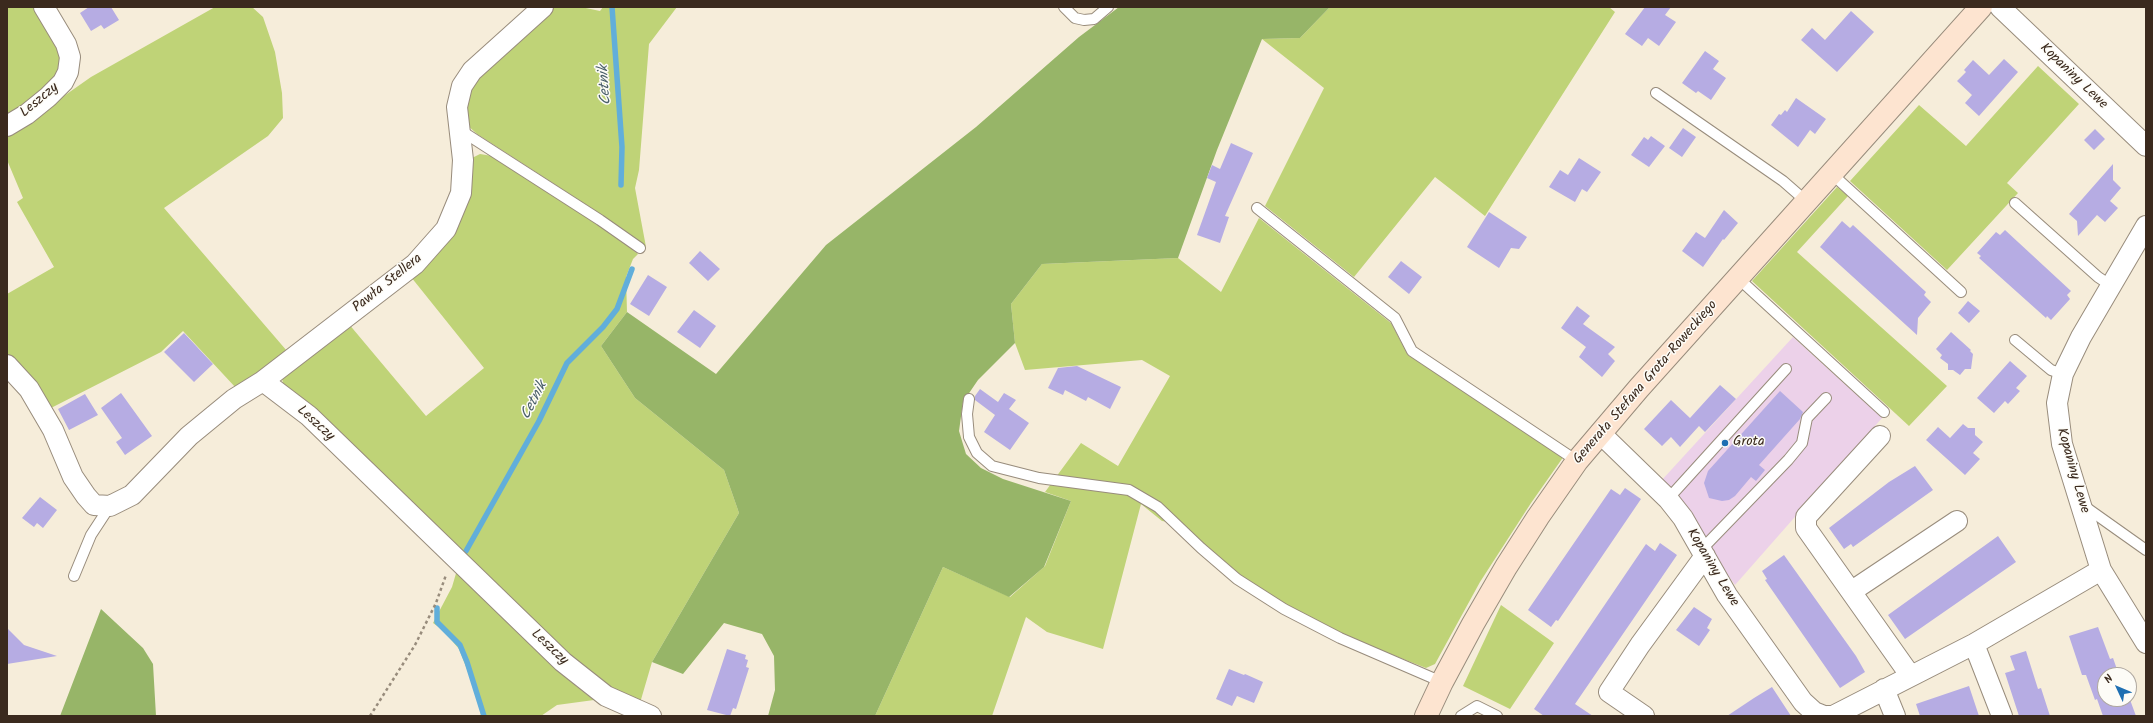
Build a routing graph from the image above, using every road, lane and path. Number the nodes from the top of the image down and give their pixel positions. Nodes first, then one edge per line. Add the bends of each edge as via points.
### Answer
1 (44, 7) edge
2 (543, 7) edge
3 (1064, 7) edge
4 (1108, 7) edge
5 (1982, 7) edge
6 (2000, 7) edge
7 (1656, 93) dead end
8 (7, 126) edge
9 (460, 130) junction
10 (2146, 146) edge
11 (1832, 174) junction
12 (1807, 202) junction
13 (2015, 203) dead end
14 (1257, 208) dead end
15 (2143, 237) edge
16 (640, 248) dead end
17 (1738, 278) junction
18 (2110, 285) junction
19 (1961, 292) dead end
20 (2015, 340) dead end
21 (7, 366) edge
22 (1786, 369) dead end
23 (2063, 374) junction
24 (262, 381) junction
25 (1826, 398) dead end
26 (969, 399) dead end
27 (1884, 412) dead end
28 (1600, 433) junction
29 (1880, 436) dead end
30 (1577, 461) junction
31 (1668, 499) junction
32 (2082, 505) junction
33 (110, 506) junction
34 (1957, 521) dead end
35 (2146, 550) edge
36 (1703, 553) junction
37 (453, 555) junction
38 (2101, 570) junction
39 (74, 576) dead end
40 (1852, 592) junction
41 (2146, 643) edge
42 (1974, 644) junction
43 (1910, 675) junction
44 (1442, 682) junction
45 (1884, 689) junction
46 (1820, 715) edge
47 (370, 716) edge
48 (651, 716) edge
49 (1426, 716) edge
50 (1461, 716) edge
51 (1498, 716) edge
52 (1644, 716) edge
53 (1895, 716) edge
54 (2002, 716) edge

1 - 8 street, Leszczy via 66,44 70,56 68,72 63,82 48,97
2 - 9 street, Pawła Stellera via 472,71 462,86 457,107
3 - 4 lane via 1075,18 1084,20 1094,19
5 - 11 street, Generała Stefana Grota-Roweckiego
6 - 10 street, Kopaniny Lewe
7 - 12 lane via 1783,181
9 - 16 lane
9 - 24 street, Pawła Stellera via 463,160 461,193 446,229 415,264
11 - 12 street, Generała Stefana Grota-Roweckiego
11 - 19 lane
12 - 17 street, Generała Stefana Grota-Roweckiego
13 - 18 lane
14 - 30 lane via 1395,318 1412,351
15 - 18 street, Kopaniny Lewe
17 - 27 lane
17 - 28 street, Generała Stefana Grota-Roweckiego
18 - 23 street, Kopaniny Lewe
20 - 23 lane via 2051,370
21 - 33 street via 30,389 53,430 73,477 86,496 94,505
22 - 31 lane
23 - 32 street, Kopaniny Lewe via 2057,404 2058,424
24 - 33 street via 234,399 189,436 132,495
24 - 37 street, Leszczy via 309,416
25 - 36 lane via 1807,418 1802,443
26 - 44 lane via 969,437 977,453 992,466 1040,478 1129,490 1158,507 1200,548 1237,579 1284,609 1340,638
28 - 30 street, Generała Stefana Grota-Roweckiego
28 - 31 street, Kopaniny Lewe
29 - 40 street via 1806,517 1806,528
30 - 44 street, Generała Stefana Grota-Roweckiego via 1506,567
31 - 36 street, Kopaniny Lewe
32 - 35 lane
32 - 38 street, Kopaniny Lewe
33 - 39 lane via 91,535
34 - 40 street
36 - 46 street, Kopaniny Lewe via 1727,595 1803,702
36 - 52 street via 1609,692
37 - 47 path via 436,603 415,645
37 - 48 street, Leszczy via 584,680 606,696
38 - 41 street, Kopaniny Lewe
38 - 42 street, Kopaniny Lewe
40 - 43 street
42 - 43 street, Kopaniny Lewe
42 - 54 street
43 - 45 street, Kopaniny Lewe
44 - 49 street, Generała Stefana Grota-Roweckiego
45 - 46 street, Kopaniny Lewe via 1833,716
45 - 53 street
50 - 51 lane via 1476,706

